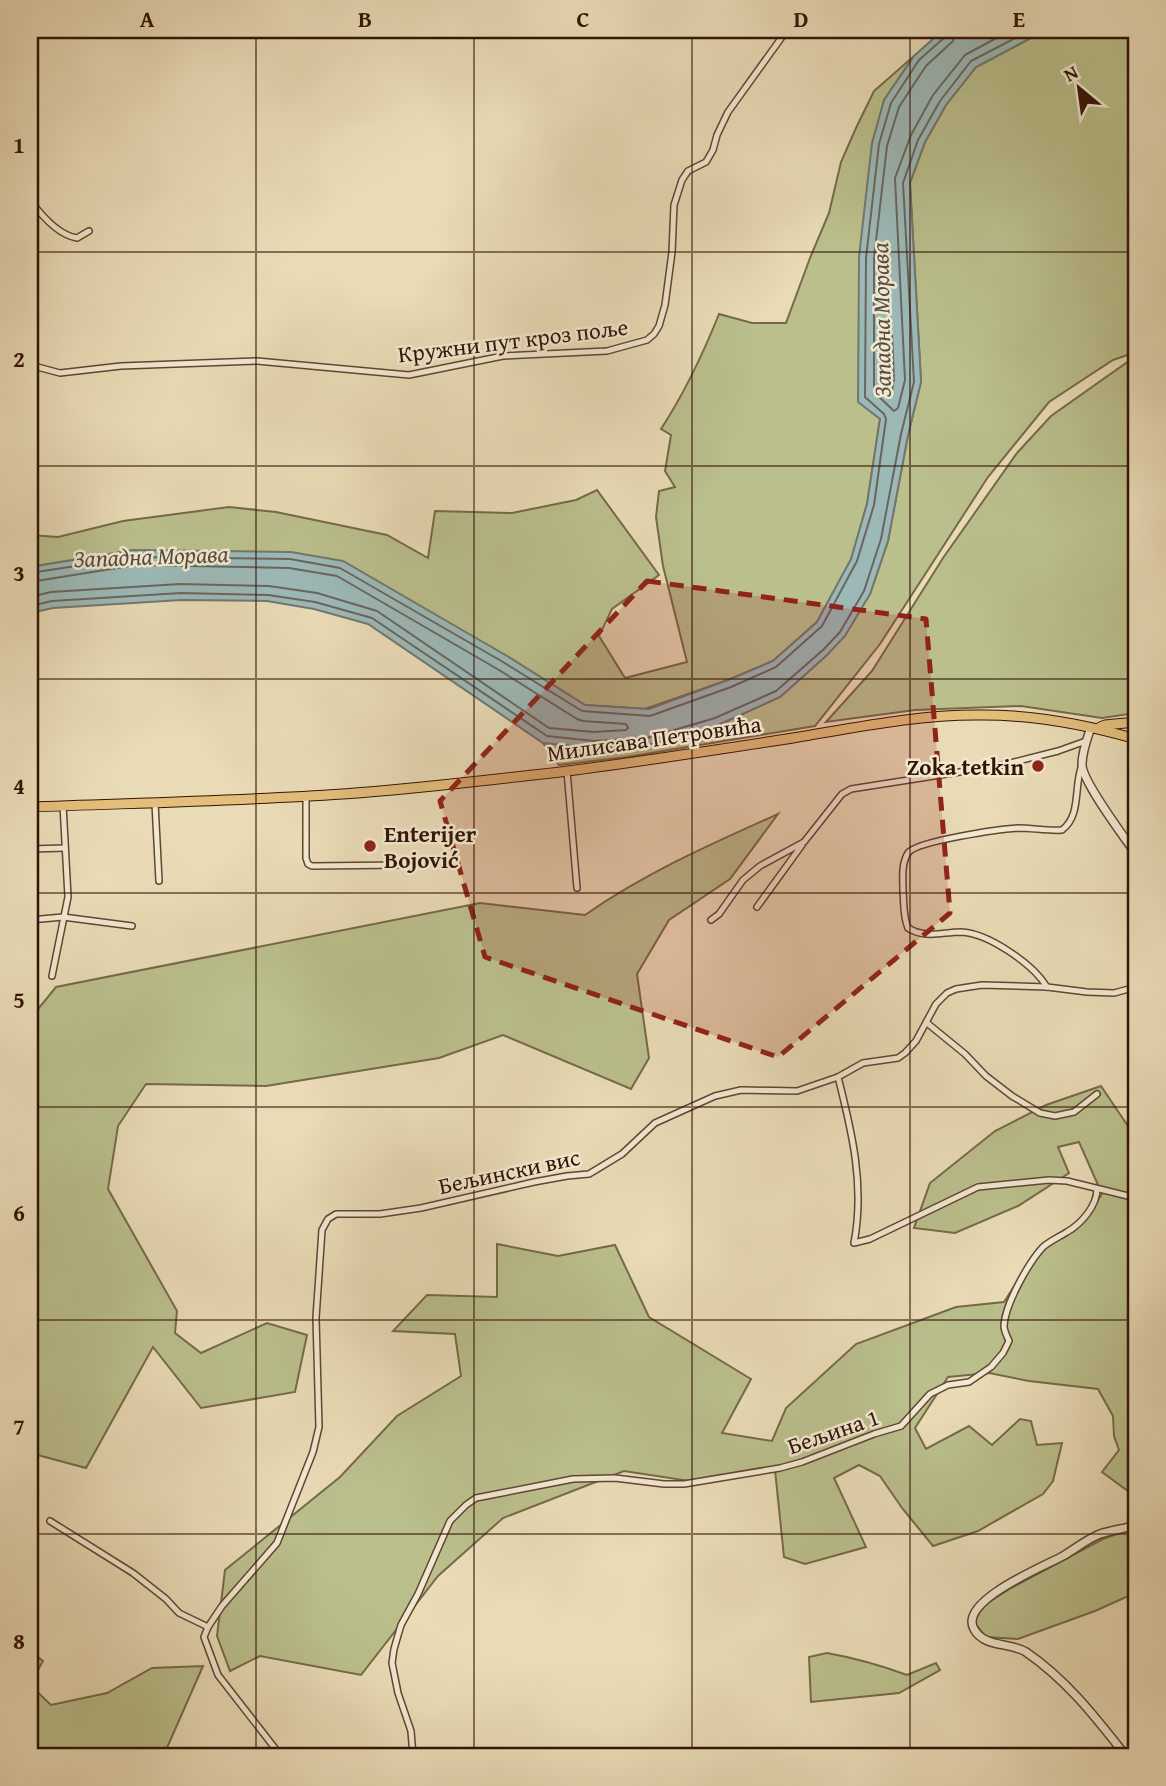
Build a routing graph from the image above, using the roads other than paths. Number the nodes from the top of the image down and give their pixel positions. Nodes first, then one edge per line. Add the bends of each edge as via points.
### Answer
1 (787, 30) edge
2 (30, 200) edge
3 (89, 231) dead end
4 (30, 365) edge
5 (1136, 722) edge
6 (1094, 728) junction
7 (1136, 739) edge
8 (1086, 741) junction
9 (1082, 768) junction
10 (567, 771) junction
11 (306, 796) junction
12 (155, 803) junction
13 (63, 805) junction
14 (30, 807) edge
15 (804, 842) junction
16 (65, 848) junction
17 (30, 849) edge
18 (1136, 854) edge
19 (402, 865) dead end
20 (159, 881) dead end
21 (577, 888) dead end
22 (757, 906) dead end
23 (63, 917) junction
24 (30, 920) edge
25 (711, 920) dead end
26 (132, 926) dead end
27 (52, 976) dead end
28 (1047, 986) junction
29 (1136, 987) edge
30 (927, 1023) junction
31 (838, 1077) junction
32 (1097, 1094) dead end
33 (1097, 1189) junction
34 (1136, 1198) edge
35 (50, 1521) dead end
36 (1136, 1525) edge
37 (208, 1627) junction
38 (281, 1756) edge
39 (413, 1756) edge
40 (1126, 1756) edge

1 - 4 street, Кружни пут кроз поље via 728,112 706,162 688,171 682,180 674,205 665,305 659,326 647,340 607,351 503,356 409,375 257,361 60,373
2 - 3 street via 70,237 78,239
5 - 6 main road
6 - 7 main road
6 - 8 street
6 - 10 main road, Милисава Петровића via 1007,715 967,715
8 - 9 street
8 - 15 street via 998,766 851,789
9 - 18 street
9 - 28 street via 1074,815 1062,830 990,831 925,844 911,849 902,874 908,928 919,934 960,932 989,939 1034,970
10 - 11 main road, Милисава Петровића
10 - 21 street
11 - 12 main road, Милисава Петровића
11 - 19 street via 307,863
12 - 13 main road, Милисава Петровића
12 - 20 street
13 - 14 main road, Милисава Петровића
13 - 16 street
15 - 22 street
15 - 25 street via 743,880
16 - 17 street
16 - 23 street via 68,897
23 - 24 street
23 - 26 street
23 - 27 street
28 - 29 street, Бељински вис via 1103,993
28 - 30 street, Бељински вис via 956,989 941,998
30 - 31 street, Бељински вис via 898,1058 863,1063
30 - 32 street via 986,1076 1040,1113 1074,1112
31 - 33 street via 857,1166 854,1243 978,1186 1058,1180
31 - 37 street, Бељински вис via 797,1091 741,1090 715,1096 655,1123 622,1154 589,1174 421,1208 336,1214 328,1219 323,1230 316,1318 319,1427 313,1452 277,1543
33 - 34 street
33 - 39 street, Бељина 1 via 1086,1215 1044,1247 1020,1281 1008,1310 1004,1327 1009,1341 1003,1353 969,1382 930,1394 901,1426 780,1468 684,1484 573,1479 476,1498 466,1505 442,1536 394,1649 392,1663 411,1731
35 - 37 street via 133,1573 179,1613
36 - 40 street via 1092,1538 992,1595 976,1609 971,1623 981,1637 1025,1651 1065,1683
37 - 38 street via 204,1637 218,1675

